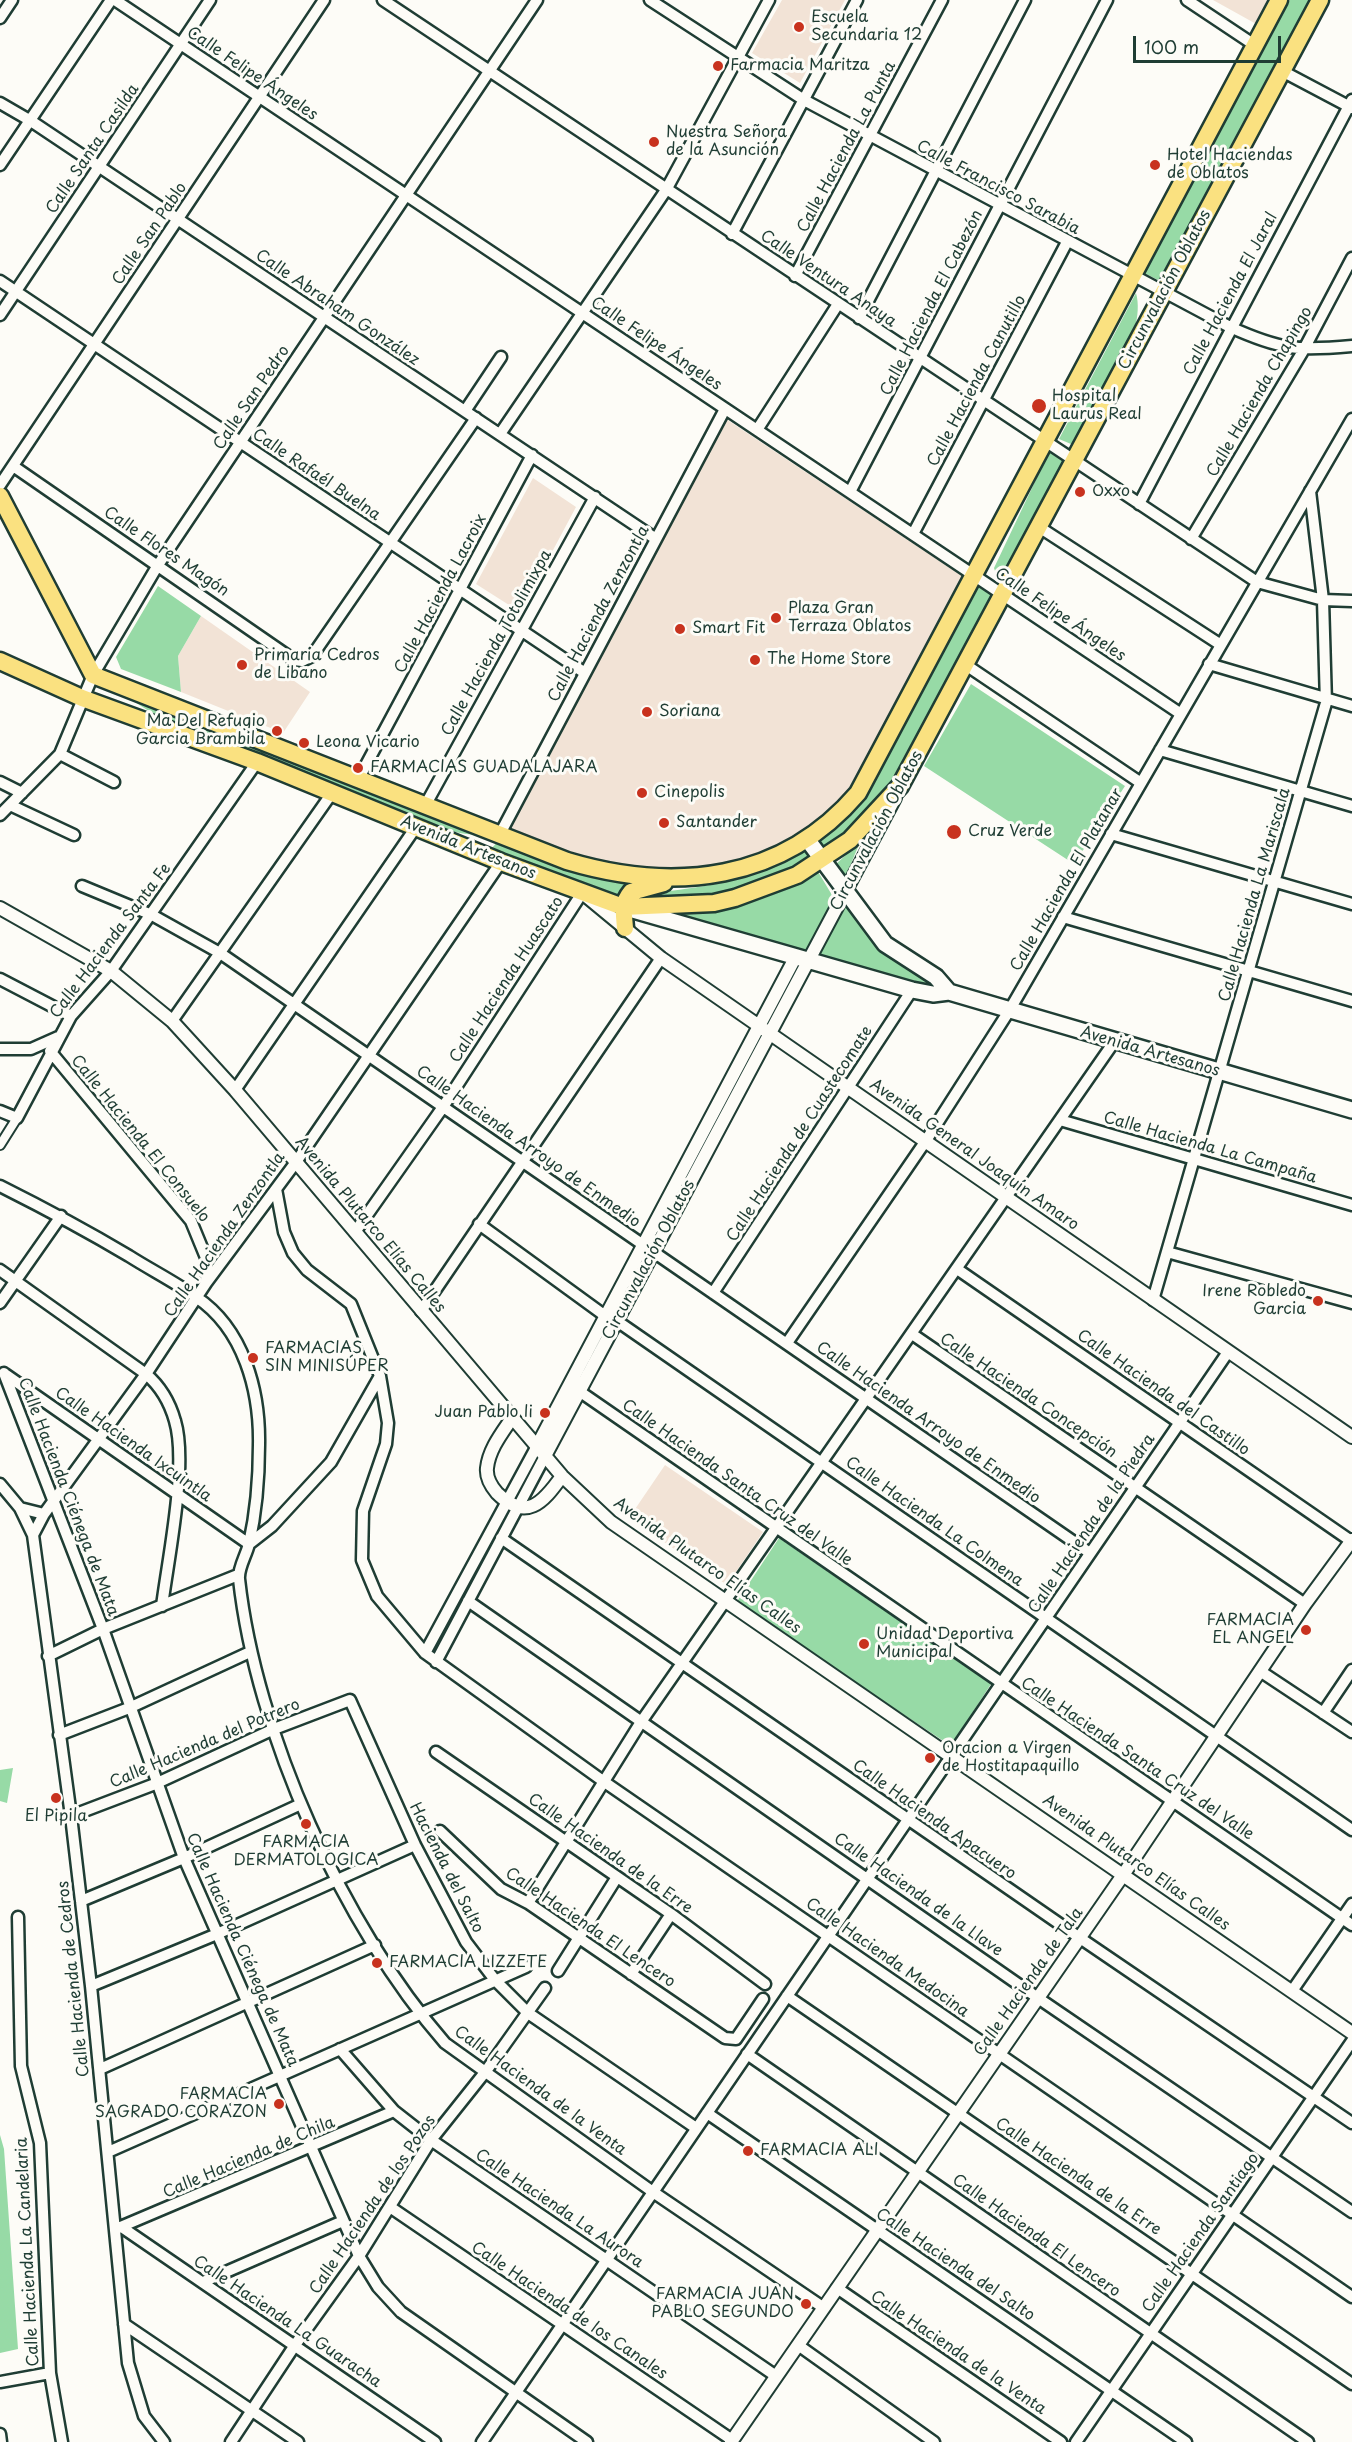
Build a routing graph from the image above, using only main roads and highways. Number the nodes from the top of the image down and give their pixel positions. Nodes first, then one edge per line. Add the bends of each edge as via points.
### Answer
1 (1279, 0) edge
2 (1320, 0) edge
3 (0, 496) edge
4 (0, 661) edge
5 (257, 762) junction
6 (352, 775) junction
7 (500, 834) junction
8 (807, 839) junction
9 (467, 848) junction
10 (822, 860) junction
11 (685, 878) junction
12 (623, 907) junction
13 (625, 928) road end
14 (949, 992) junction
15 (1352, 1110) edge

1 - 8 main road, Circunvalación Oblatos via 858,793 844,810
2 - 10 main road, Circunvalación Oblatos via 900,786 850,840
3 - 6 main road, Avenida Artesanos via 93,675
4 - 5 main road, Avenida Artesanos via 82,698
5 - 6 main road via 272,754 322,772
5 - 9 main road, Avenida Artesanos
6 - 7 main road, Avenida Artesanos
7 - 9 main road
7 - 11 main road, Avenida Artesanos via 605,873
8 - 10 main road, Avenida Artesanos
8 - 11 main road, Avenida Artesanos via 770,859 730,873
9 - 12 main road, Avenida Artesanos
10 - 12 main road via 796,875 714,903
10 - 14 main road, Avenida Artesanos via 885,944 936,977
11 - 12 main road via 631,892
12 - 13 main road
12 - 14 main road, Avenida Artesanos via 912,990
14 - 15 main road, Avenida Artesanos

